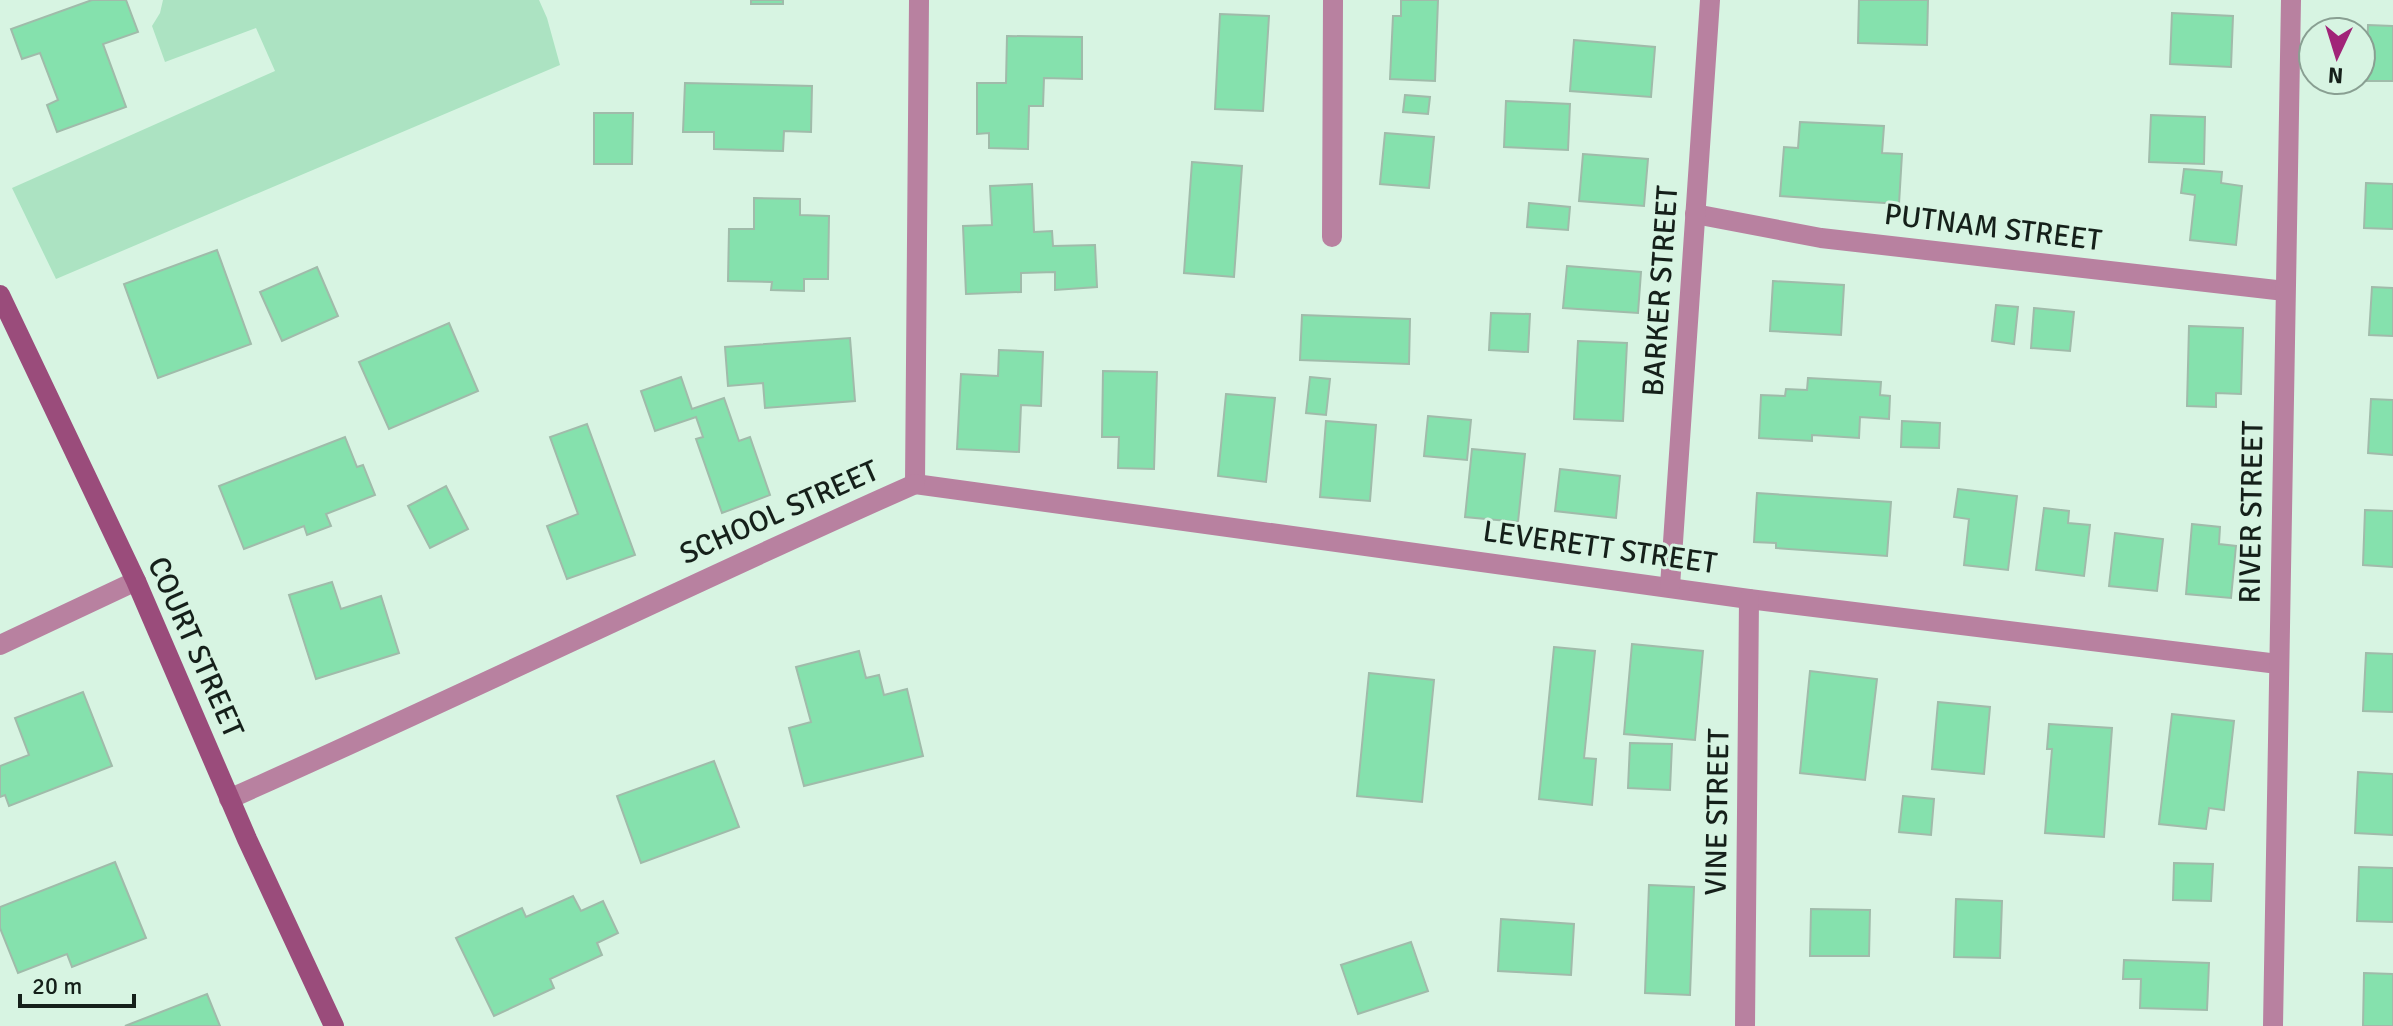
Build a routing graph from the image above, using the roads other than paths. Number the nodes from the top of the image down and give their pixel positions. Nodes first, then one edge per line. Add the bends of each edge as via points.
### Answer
1 (919, 0) edge
2 (1333, 0) edge
3 (1710, 0) edge
4 (2291, 0) edge
5 (1695, 214) junction
6 (1332, 237) dead end
7 (2285, 291) junction
8 (0, 295) edge
9 (915, 484) junction
10 (136, 581) junction
11 (1670, 586) junction
12 (1749, 599) junction
13 (0, 645) edge
14 (2278, 664) junction
15 (229, 799) junction
16 (334, 1026) edge
17 (1745, 1026) edge
18 (2273, 1026) edge

1 - 9 street, SCHOOL STREET
2 - 6 street
3 - 5 street, BARKER STREET
4 - 7 street, RIVER STREET
5 - 7 street, PUTNAM STREET via 1821,238
5 - 11 street, BARKER STREET
7 - 14 street, RIVER STREET
8 - 10 main road, COURT STREET
9 - 11 street, LEVERETT STREET
9 - 15 street, SCHOOL STREET
10 - 13 street
10 - 15 main road, COURT STREET
11 - 12 street, LEVERETT STREET
12 - 14 street, LEVERETT STREET
12 - 17 street, VINE STREET
14 - 18 street, RIVER STREET
15 - 16 main road, COURT STREET

